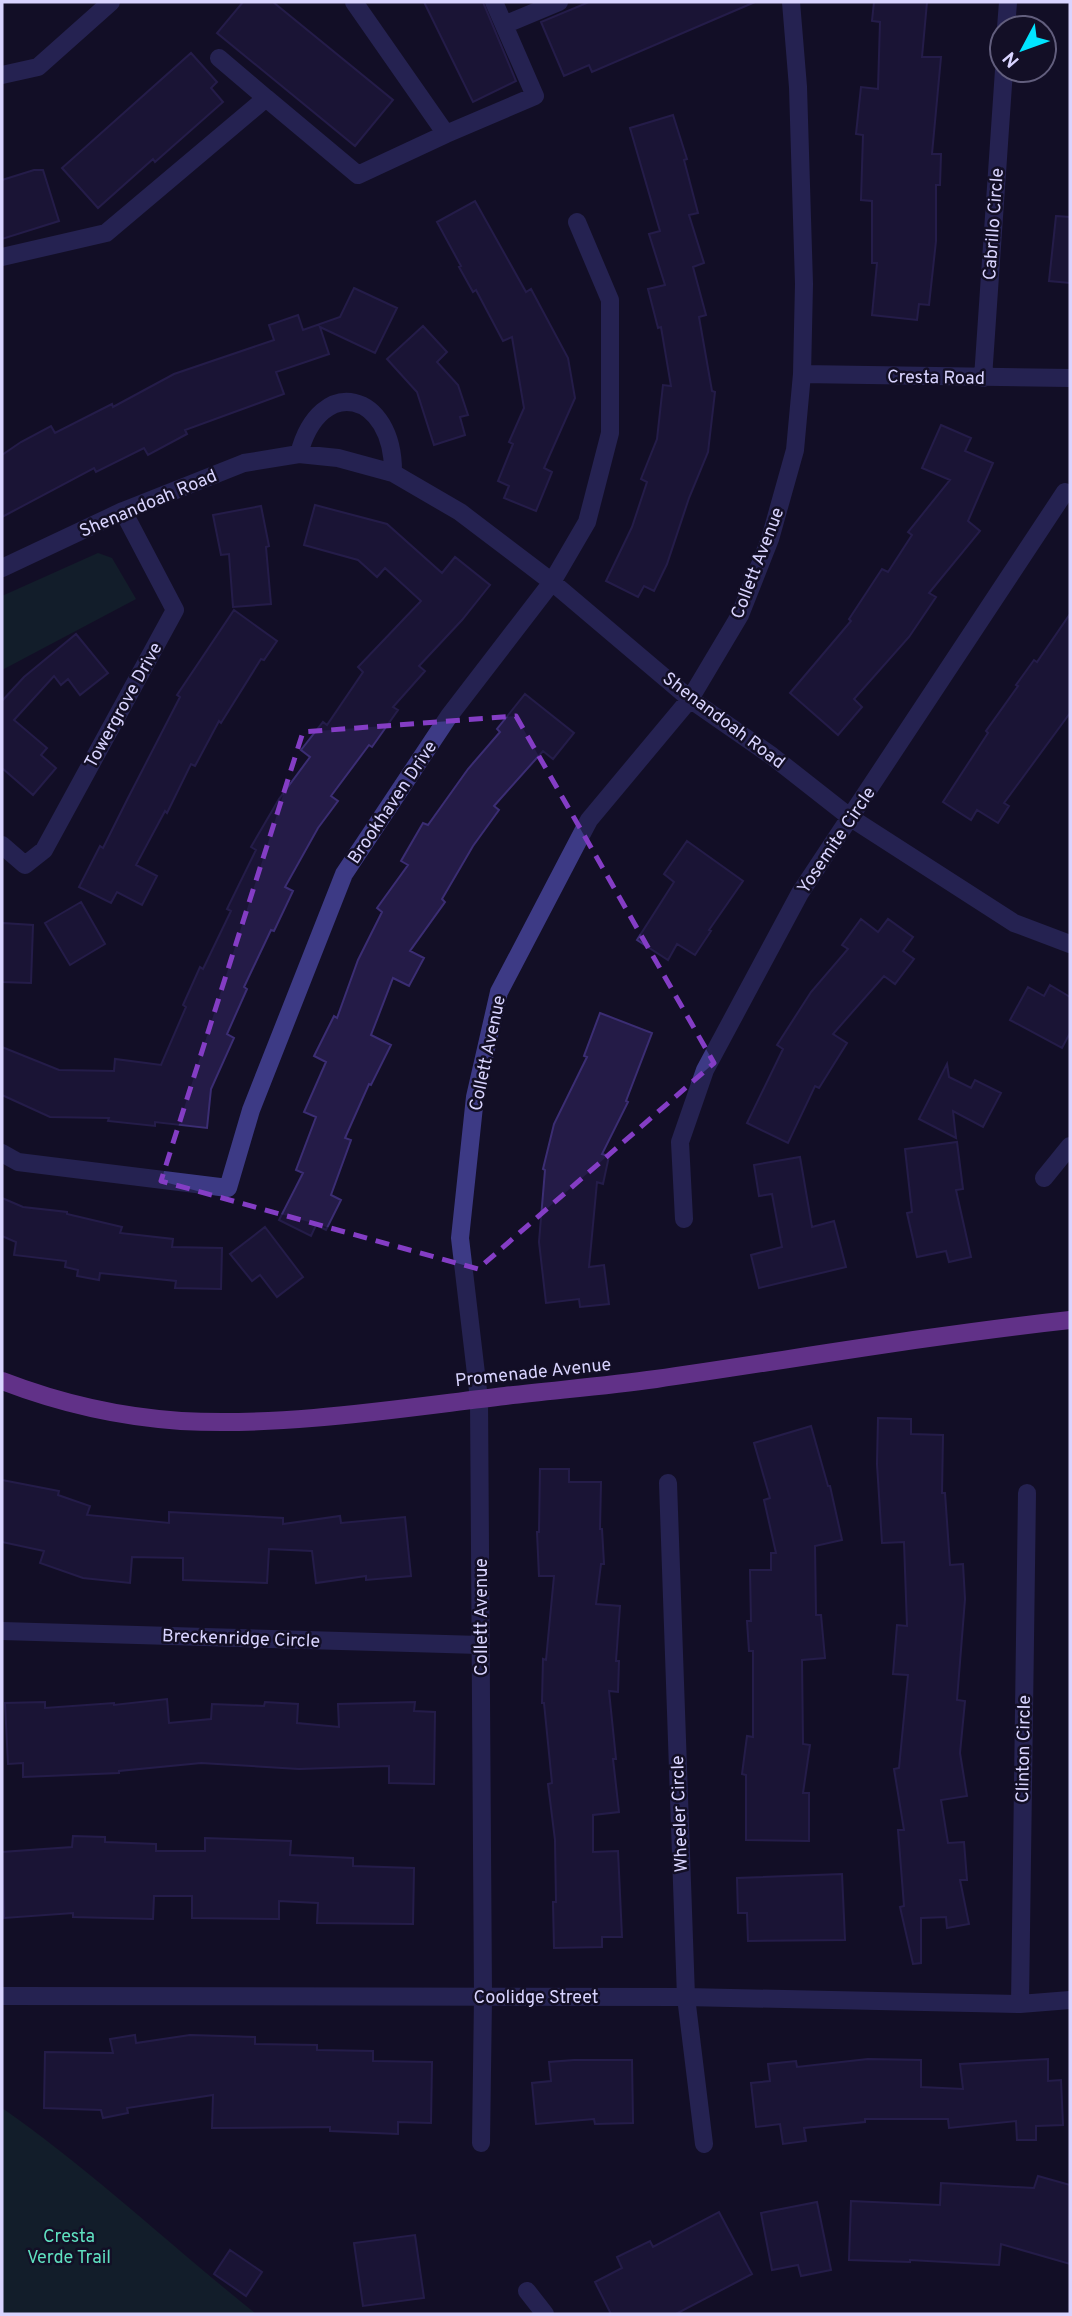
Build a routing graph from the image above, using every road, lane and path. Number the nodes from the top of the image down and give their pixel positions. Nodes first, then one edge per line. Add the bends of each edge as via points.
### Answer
1 (111, 2) edge
2 (355, 2) edge
3 (494, 2) edge
4 (559, 2) edge
5 (791, 2) edge
6 (504, 25) junction
7 (219, 58) dead end
8 (2, 75) edge
9 (1003, 84) edge
10 (266, 98) junction
11 (446, 134) junction
12 (577, 222) dead end
13 (2, 257) edge
14 (802, 374) junction
15 (983, 378) junction
16 (1070, 378) edge
17 (299, 454) junction
18 (393, 472) junction
19 (1065, 492) dead end
20 (122, 512) junction
21 (2, 568) edge
22 (552, 582) junction
23 (690, 699) junction
24 (851, 818) junction
25 (2, 845) edge
26 (1070, 944) edge
27 (1070, 1146) edge
28 (2, 1153) edge
29 (1044, 1178) dead end
30 (684, 1219) dead end
31 (1070, 1320) edge
32 (2, 1381) edge
33 (480, 1399) junction
34 (668, 1483) dead end
35 (1027, 1493) dead end
36 (2, 1631) edge
37 (480, 1645) junction
38 (2, 1996) edge
39 (686, 1997) junction
40 (483, 1998) junction
41 (1070, 2000) edge
42 (1020, 2004) junction
43 (481, 2143) dead end
44 (704, 2144) dead end
45 (527, 2291) dead end
46 (545, 2314) edge

1 - 8 street via 38,67
2 - 11 street
3 - 6 street
4 - 6 street
5 - 14 street, Collett Avenue via 804,284
6 - 11 street via 535,96
7 - 10 street
9 - 15 street, Cabrillo Circle
10 - 11 street via 358,175
10 - 13 street via 106,233
12 - 22 street, Brookhaven Drive via 610,300 610,433 587,522
14 - 15 street, Cresta Road
14 - 23 street, Collett Avenue via 795,450 770,539 740,615
15 - 16 street, Cresta Road
17 - 18 street, Shenandoah Road
17 - 18 street via 308,428 319,415 334,404 357,404 381,422 393,452
17 - 20 street, Shenandoah Road via 244,463
18 - 22 street, Shenandoah Road via 460,512
19 - 24 street, Yosemite Circle
20 - 21 street, Shenandoah Road
20 - 25 street, Towergrove Drive via 175,610 44,850 25,865
22 - 23 street, Shenandoah Road
22 - 28 street, Brookhaven Drive via 449,716 344,874 251,1110 228,1188 18,1162
23 - 24 street, Shenandoah Road
23 - 33 street, Collett Avenue via 589,820 499,992 475,1097 460,1238
24 - 26 street, Shenandoah Road via 1014,923
24 - 30 street, Yosemite Circle via 800,893 705,1070 680,1142
27 - 29 street
31 - 33 main road, Promenade Avenue
32 - 33 main road, Promenade Avenue via 84,1407 180,1421 320,1416
33 - 37 street, Collett Avenue
34 - 39 street, Wheeler Circle
35 - 42 street, Clinton Circle
36 - 37 street, Breckenridge Circle
37 - 40 street, Collett Avenue
38 - 40 street, Coolidge Street
39 - 40 street, Coolidge Street
39 - 42 street, Coolidge Street
39 - 44 street, Wheeler Circle
40 - 43 street, Collett Avenue
41 - 42 street, Coolidge Street
45 - 46 street

